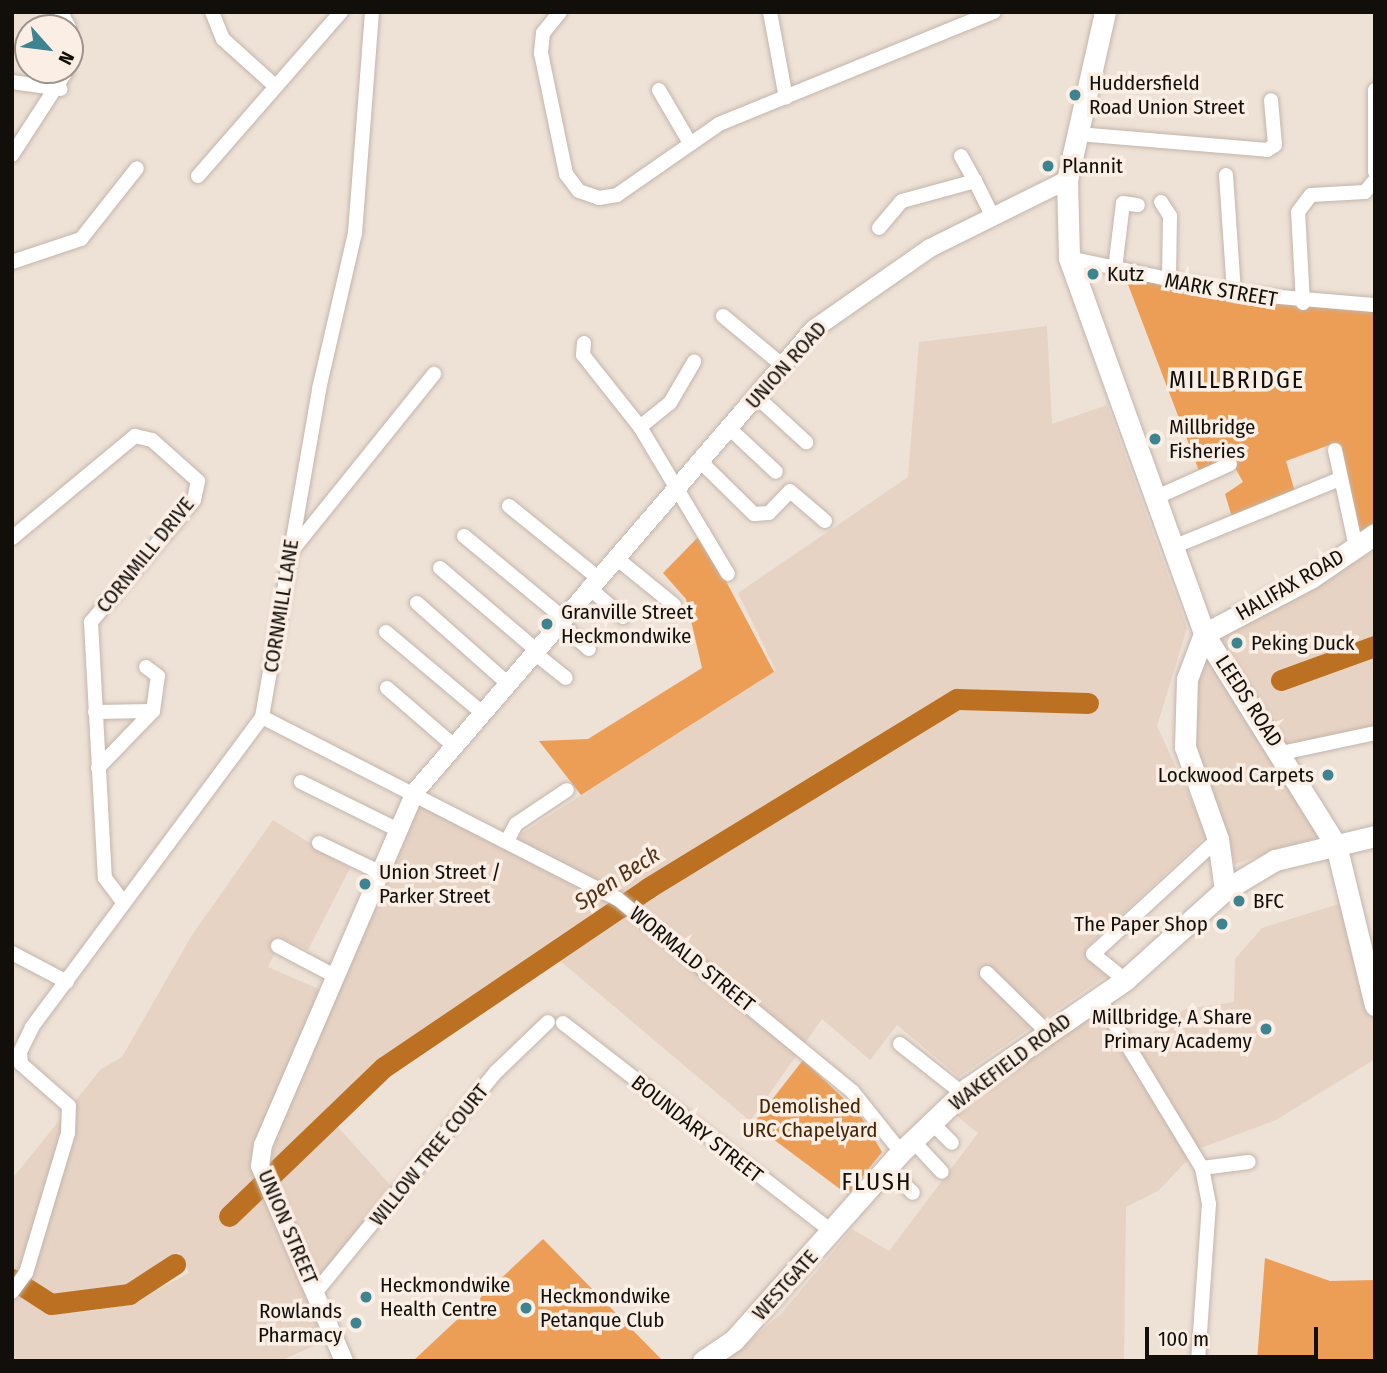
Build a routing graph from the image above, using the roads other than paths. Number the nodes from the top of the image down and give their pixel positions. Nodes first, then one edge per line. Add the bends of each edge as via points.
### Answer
1 (212, 12) edge
2 (341, 12) edge
3 (372, 12) edge
4 (560, 12) edge
5 (770, 12) edge
6 (993, 12) edge
7 (1104, 12) edge
8 (12, 82) edge
9 (63, 84) edge
10 (275, 86) junction
11 (61, 89) junction
12 (659, 90) dead end
13 (1375, 90) edge
14 (786, 98) junction
15 (1271, 100) dead end
16 (1078, 134) junction
17 (691, 143) junction
18 (12, 155) edge
19 (961, 156) dead end
20 (137, 167) dead end
21 (1375, 172) edge
22 (1226, 175) dead end
23 (198, 176) dead end
24 (1068, 180) junction
25 (1375, 180) edge
26 (975, 181) junction
27 (1161, 202) dead end
28 (1138, 205) dead end
29 (993, 217) junction
30 (879, 228) dead end
31 (1069, 258) junction
32 (12, 262) edge
33 (1115, 269) junction
34 (1169, 281) junction
35 (1234, 293) junction
36 (1303, 303) junction
37 (1375, 305) edge
38 (723, 316) dead end
39 (584, 342) dead end
40 (694, 362) dead end
41 (782, 365) junction
42 (434, 374) dead end
43 (757, 397) junction
44 (640, 428) junction
45 (729, 428) junction
46 (807, 442) dead end
47 (1335, 450) dead end
48 (699, 460) junction
49 (1230, 464) dead end
50 (776, 472) dead end
51 (1340, 479) junction
52 (677, 485) junction
53 (1157, 497) junction
54 (509, 506) dead end
55 (825, 521) dead end
56 (1375, 534) edge
57 (464, 536) dead end
58 (12, 538) edge
59 (1173, 547) junction
60 (1356, 547) junction
61 (289, 553) junction
62 (615, 556) junction
63 (440, 568) dead end
64 (728, 574) dead end
65 (592, 582) junction
66 (417, 603) dead end
67 (674, 605) dead end
68 (623, 617) dead end
69 (560, 620) junction
70 (386, 632) dead end
71 (1204, 634) junction
72 (533, 649) junction
73 (589, 649) dead end
74 (146, 667) dead end
75 (566, 678) dead end
76 (505, 681) junction
77 (387, 688) dead end
78 (153, 711) junction
79 (480, 711) junction
80 (95, 712) junction
81 (262, 718) junction
82 (1375, 733) edge
83 (453, 746) junction
84 (1282, 753) junction
85 (98, 768) junction
86 (301, 782) dead end
87 (567, 790) dead end
88 (415, 792) junction
89 (398, 830) junction
90 (1375, 836) edge
91 (1218, 839) junction
92 (507, 841) junction
93 (318, 843) dead end
94 (1336, 845) junction
95 (379, 873) junction
96 (1225, 890) junction
97 (124, 903) junction
98 (278, 946) dead end
99 (12, 953) edge
100 (987, 973) dead end
101 (335, 976) junction
102 (1125, 980) junction
103 (67, 982) junction
104 (1099, 998) junction
105 (1375, 1005) edge
106 (548, 1022) dead end
107 (563, 1023) dead end
108 (1045, 1030) junction
109 (900, 1044) dead end
110 (962, 1093) junction
111 (932, 1123) junction
112 (952, 1143) dead end
113 (900, 1154) junction
114 (1249, 1162) dead end
115 (1202, 1168) junction
116 (942, 1172) dead end
117 (913, 1193) dead end
118 (859, 1201) joint
119 (832, 1232) junction
120 (13, 1291) edge
121 (315, 1293) junction
122 (344, 1361) edge
123 (704, 1361) edge
124 (1198, 1361) edge

1 - 10 street via 223,39
2 - 10 street
3 - 61 street, CORNMILL LANE via 355,233
4 - 17 street via 542,33 541,54 566,174 579,191 599,198 617,195
5 - 14 street
6 - 14 street
7 - 16 main road, LEEDS ROAD
8 - 11 street
9 - 11 street
10 - 23 street
11 - 18 street
12 - 17 street
13 - 21 street
14 - 17 street via 719,124
15 - 16 street via 1275,145 1267,150
16 - 24 main road, LEEDS ROAD
19 - 26 street
20 - 32 street via 133,185 81,239
22 - 35 street
24 - 29 street, UNION ROAD
24 - 31 main road, LEEDS ROAD
25 - 36 street via 1365,191 1311,195 1298,212
26 - 29 street
26 - 30 street via 902,201
27 - 34 street via 1170,216
28 - 33 street via 1124,204
29 - 41 street, UNION ROAD via 868,287 814,329
31 - 33 street, MARK STREET
31 - 53 main road, LEEDS ROAD
33 - 34 street, MARK STREET
34 - 35 street, MARK STREET
35 - 36 street, MARK STREET
36 - 37 street, MARK STREET
38 - 41 street
39 - 44 street via 583,355
40 - 44 street via 670,403
41 - 43 street, UNION ROAD
42 - 61 street
43 - 45 street, UNION ROAD
43 - 46 street
44 - 52 street
45 - 48 street, UNION ROAD
45 - 50 street
47 - 51 street
48 - 52 street, UNION ROAD
48 - 55 street via 754,513 769,513 790,491
49 - 53 street
51 - 59 street
51 - 60 street
52 - 62 street, UNION ROAD
52 - 64 street
53 - 59 main road, LEEDS ROAD
54 - 65 street
56 - 60 main road, HALIFAX ROAD
57 - 69 street
58 - 80 street, CORNMILL DRIVE via 135,436 152,440 198,481 194,500 91,622
59 - 71 main road, LEEDS ROAD
60 - 71 main road, HALIFAX ROAD
61 - 81 street, CORNMILL LANE
62 - 65 street, UNION ROAD
62 - 67 street
63 - 72 street
65 - 68 street
65 - 69 street, UNION ROAD
66 - 76 street
69 - 72 street, UNION ROAD
69 - 73 street
70 - 79 street
71 - 84 main road, LEEDS ROAD
71 - 91 main road via 1187,679 1184,725
72 - 75 street
72 - 76 street, UNION ROAD
74 - 78 street via 158,677
76 - 79 street, UNION ROAD
77 - 83 street
78 - 80 street
78 - 85 street
79 - 83 street, UNION ROAD
80 - 85 street, CORNMILL DRIVE
81 - 88 street, WORMALD STREET
81 - 97 street, CORNMILL LANE
82 - 84 street
83 - 88 street, UNION ROAD
84 - 94 main road, LEEDS ROAD
85 - 97 street, CORNMILL DRIVE via 105,878
86 - 89 street
87 - 92 street via 516,824
88 - 89 street, UNION STREET
88 - 92 street, WORMALD STREET
89 - 95 street, UNION STREET
90 - 94 main road, WAKEFIELD ROAD
91 - 96 main road
91 - 102 street via 1093,954
92 - 113 street, WORMALD STREET via 618,899 644,918 852,1091
93 - 95 street
94 - 96 main road, WAKEFIELD ROAD via 1275,860
94 - 105 main road, LEEDS ROAD
95 - 101 street, UNION STREET
96 - 102 main road, WAKEFIELD ROAD
97 - 103 street, CORNMILL LANE
98 - 101 street
99 - 103 street
100 - 108 street
101 - 121 street, UNION STREET via 260,1166
102 - 104 main road, WAKEFIELD ROAD
103 - 120 street, CORNMILL LANE via 32,1027 21,1064 69,1106 68,1133 26,1273
104 - 108 main road, WAKEFIELD ROAD
104 - 115 street
106 - 121 street, WILLOW TREE COURT via 496,1072
107 - 119 street, BOUNDARY STREET
108 - 110 main road, WAKEFIELD ROAD
109 - 110 street
110 - 111 main road, WAKEFIELD ROAD
111 - 112 street
111 - 113 main road, WAKEFIELD ROAD
113 - 116 street
113 - 117 street
113 - 118 main road, WAKEFIELD ROAD
114 - 115 street
115 - 124 street via 1209,1204
118 - 119 main road, WESTGATE
119 - 123 main road, WESTGATE via 734,1340
121 - 122 street, UNION STREET

